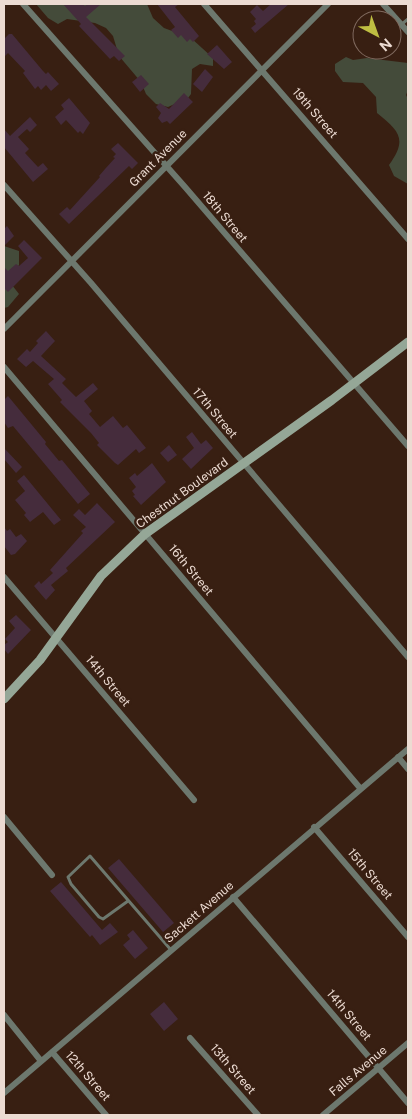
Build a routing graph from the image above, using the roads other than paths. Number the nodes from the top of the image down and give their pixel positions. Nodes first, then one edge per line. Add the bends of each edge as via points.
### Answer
1 (23, 4) edge
2 (204, 4) edge
3 (328, 4) edge
4 (408, 19) edge
5 (402, 25) joint
6 (408, 32) edge
7 (262, 69) junction
8 (166, 166) junction
9 (4, 184) edge
10 (408, 239) edge
11 (71, 261) junction
12 (4, 328) edge
13 (408, 342) edge
14 (4, 367) edge
15 (354, 384) junction
16 (408, 446) edge
17 (243, 464) junction
18 (145, 534) junction
19 (4, 577) edge
20 (56, 637) junction
21 (408, 657) edge
22 (4, 699) edge
23 (408, 749) edge
24 (398, 757) junction
25 (408, 770) edge
26 (360, 788) junction
27 (194, 800) dead end
28 (4, 817) edge
29 (314, 827) junction
30 (52, 874) dead end
31 (233, 897) junction
32 (128, 901) junction
33 (408, 937) edge
34 (171, 951) junction
35 (4, 1015) edge
36 (190, 1038) dead end
37 (408, 1043) edge
38 (52, 1052) junction
39 (41, 1060) junction
40 (379, 1068) junction
41 (4, 1093) edge
42 (408, 1103) edge
43 (106, 1115) edge
44 (258, 1115) edge
45 (323, 1115) edge

1 - 8 street, 18th Street
2 - 7 street, 19th Street
3 - 7 street, Grant Avenue
4 - 5 lane
5 - 6 street
7 - 8 street, Grant Avenue
7 - 10 street, 19th Street
8 - 11 street, Grant Avenue
8 - 15 street, 18th Street
9 - 11 street, 17th Street
11 - 12 street, Grant Avenue
11 - 17 street, 17th Street
13 - 15 street, Chestnut Boulevard
14 - 18 street, 16th Street
15 - 16 street, 18th Street
15 - 17 street, Chestnut Boulevard
17 - 18 street, Chestnut Boulevard
17 - 21 street, 17th Street
18 - 20 street, Chestnut Boulevard via 102,576
18 - 26 street, 16th Street
19 - 20 street, 14th Street
20 - 22 street, Chestnut Boulevard via 40,660
20 - 27 street, 14th Street
23 - 24 street, Sackett Avenue
24 - 25 street
24 - 26 street, Sackett Avenue
26 - 29 street, Sackett Avenue
28 - 30 street
29 - 31 street, Sackett Avenue
29 - 33 street, 15th Street
31 - 34 street, Sackett Avenue
31 - 40 street, 14th Street
32 - 32 lane via 90,856 68,877 103,919
32 - 34 lane
34 - 38 street, Sackett Avenue
35 - 39 street
36 - 44 street, 13th Street
37 - 40 street, Falls Avenue
38 - 39 street, Sackett Avenue
38 - 43 street, 12th Street
39 - 41 street, Sackett Avenue
40 - 42 street, 14th Street
40 - 45 street, Falls Avenue

